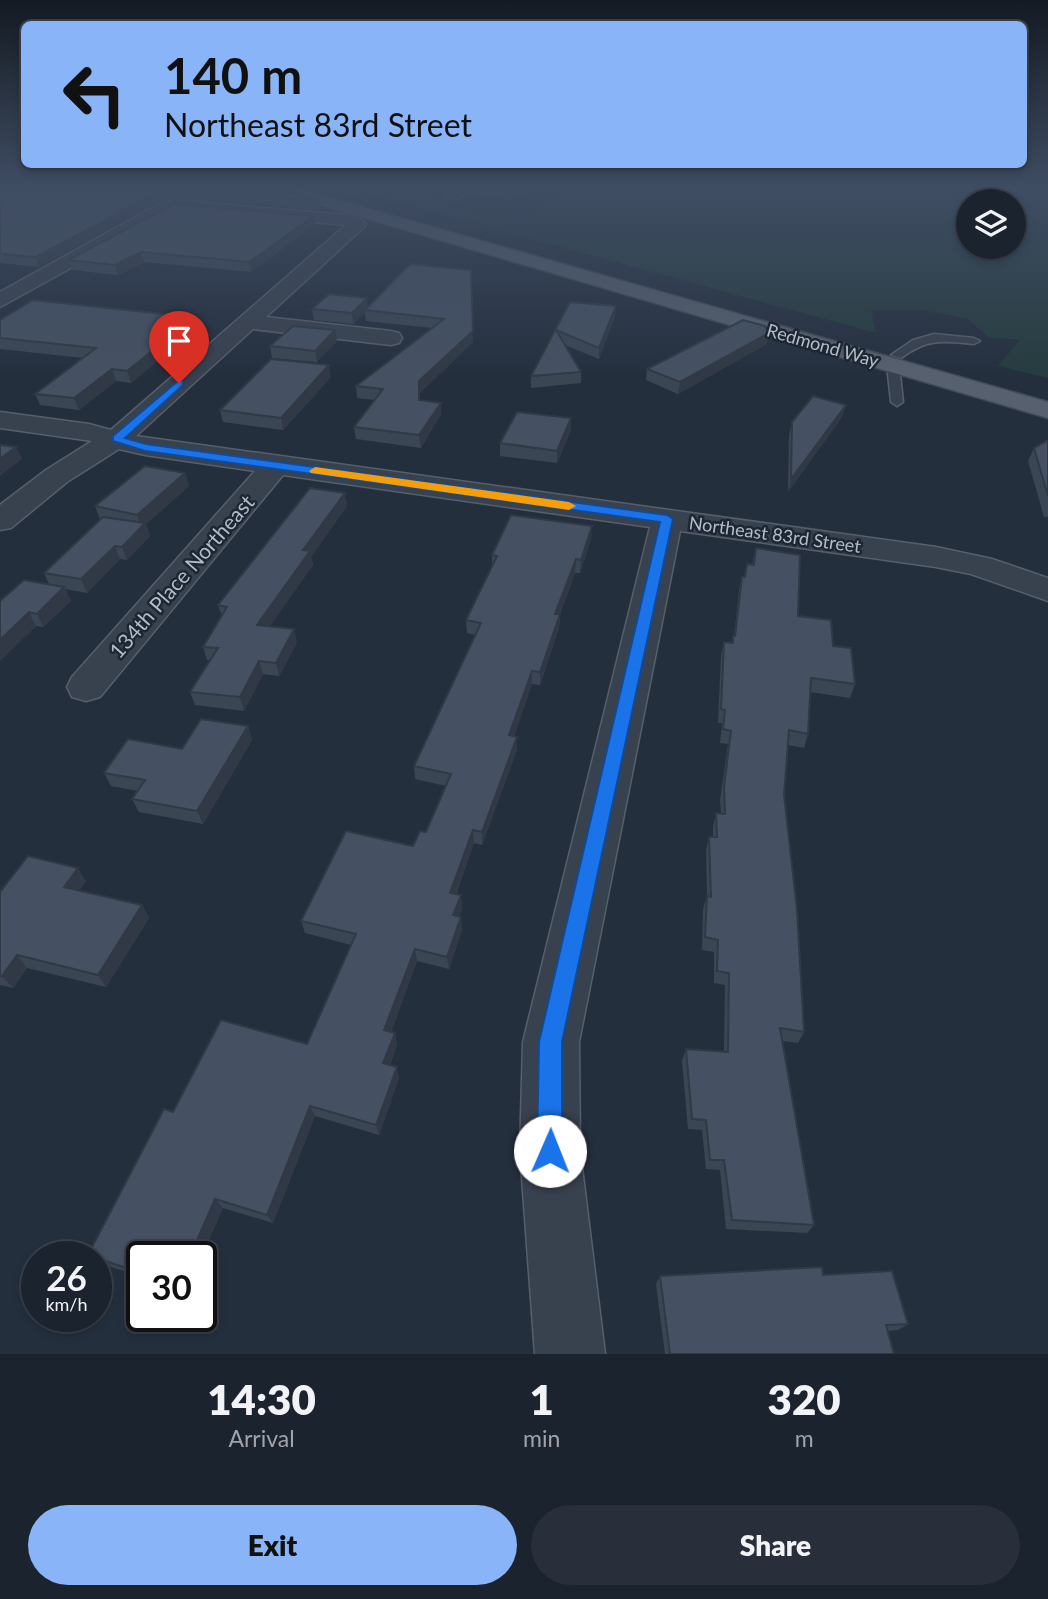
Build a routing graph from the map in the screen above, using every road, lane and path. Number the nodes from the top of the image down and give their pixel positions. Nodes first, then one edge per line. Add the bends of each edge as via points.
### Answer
1 (90, 250) edge
2 (327, 250) edge
3 (501, 250) edge
4 (525, 250) edge
5 (0, 301) edge
6 (246, 322) junction
7 (391, 338) dead end
8 (974, 341) dead end
9 (895, 360) junction
10 (1048, 396) edge
11 (897, 402) dead end
12 (1048, 410) edge
13 (0, 420) edge
14 (117, 439) junction
15 (275, 466) junction
16 (667, 519) junction
17 (0, 521) edge
18 (1048, 590) edge
19 (86, 687) dead end
20 (570, 1354) edge

1 - 5 street
2 - 6 street
3 - 9 main road, Redmond Way
4 - 9 main road, Redmond Way
6 - 7 street
6 - 14 street
8 - 9 lane via 915,341
9 - 10 main road, Redmond Way
9 - 11 lane
9 - 12 main road, Redmond Way
13 - 14 street, Northeast 83rd Street
14 - 15 street, Northeast 83rd Street
14 - 17 street via 85,454
15 - 16 street, Northeast 83rd Street
15 - 19 street, 134th Place Northeast
16 - 18 street, Northeast 83rd Street via 936,557 980,566
16 - 20 street via 551,1042 550,1151

